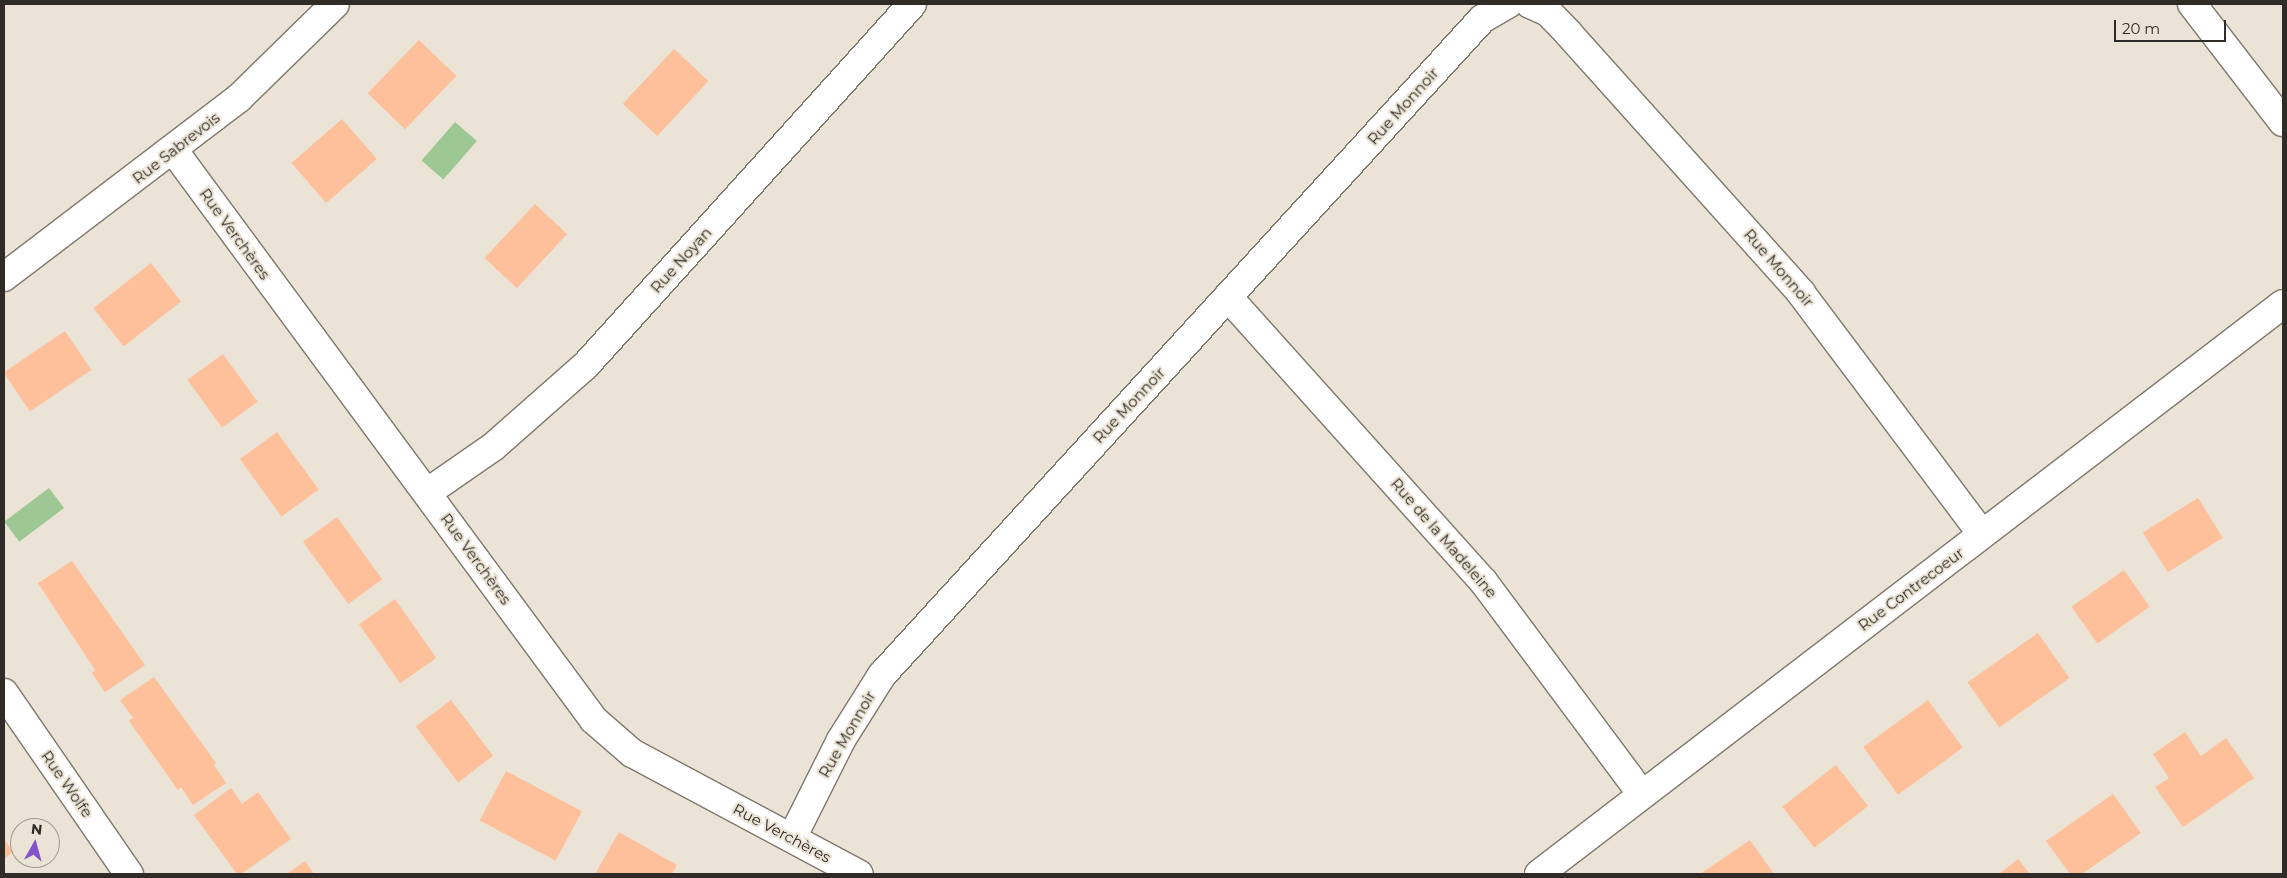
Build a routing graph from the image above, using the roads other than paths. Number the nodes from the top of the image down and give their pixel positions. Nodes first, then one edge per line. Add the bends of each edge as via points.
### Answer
1 (335, 4) edge
2 (912, 4) edge
3 (1508, 4) edge
4 (1530, 4) edge
5 (2192, 4) edge
6 (2283, 122) edge
7 (174, 151) junction
8 (4, 277) edge
9 (1228, 297) junction
10 (2283, 304) edge
11 (428, 492) junction
12 (1982, 534) junction
13 (4, 694) edge
14 (1642, 794) junction
15 (792, 838) junction
16 (129, 874) edge
17 (859, 874) edge
18 (1539, 874) edge

1 - 7 street, Rue Sabrevois via 262,78
2 - 11 street, Rue Noyan via 586,365 493,447
3 - 9 street, Rue Monnoir via 1482,19
4 - 12 street, Rue Monnoir via 1548,12 1569,34 1801,293
5 - 6 street
7 - 8 street, Rue Sabrevois
7 - 11 street, Rue Verchères
9 - 14 street, Rue de la Madeleine via 1483,582
9 - 15 street, Rue Monnoir via 882,675 841,740
10 - 12 street, Rue Contrecoeur
11 - 15 street, Rue Verchères via 606,732 632,753
12 - 14 street, Rue Contrecoeur
13 - 16 street, Rue Wolfe
14 - 18 street, Rue Contrecoeur
15 - 17 street, Rue Verchères

